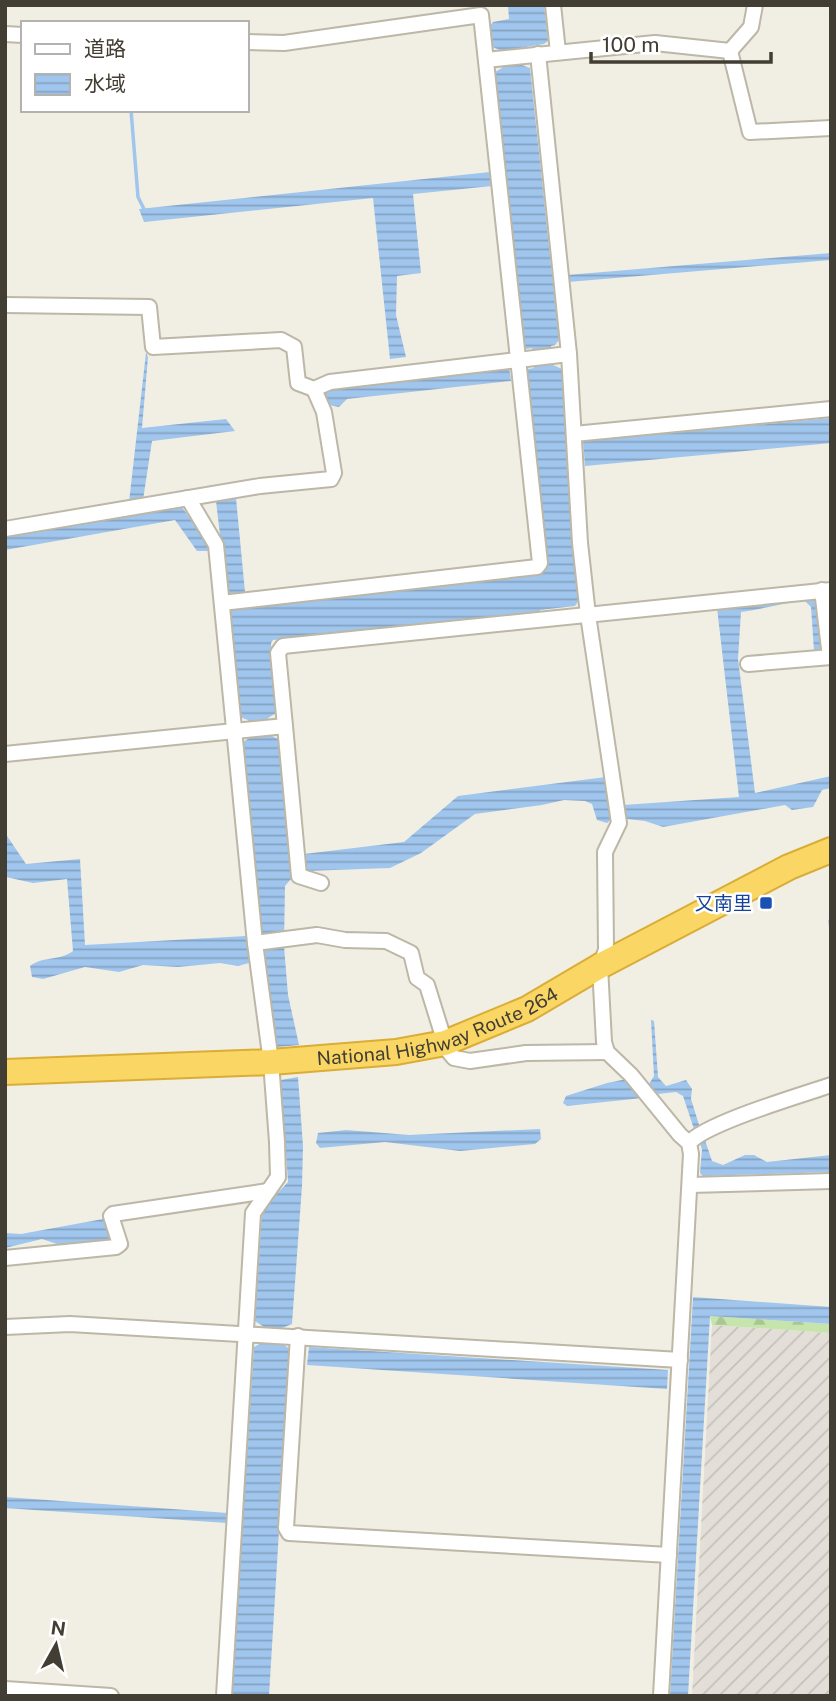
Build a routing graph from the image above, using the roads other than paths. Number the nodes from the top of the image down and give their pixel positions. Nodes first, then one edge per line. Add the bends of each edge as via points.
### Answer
1 (553, 5) edge
2 (755, 5) edge
3 (248, 42) edge
4 (730, 51) junction
5 (558, 52) junction
6 (531, 55) junction
7 (492, 59) junction
8 (831, 128) edge
9 (5, 305) edge
10 (563, 355) junction
11 (524, 360) junction
12 (314, 389) junction
13 (831, 409) edge
14 (574, 434) junction
15 (188, 498) junction
16 (5, 529) edge
17 (827, 590) edge
18 (222, 603) junction
19 (588, 615) junction
20 (830, 657) edge
21 (748, 664) dead end
22 (280, 727) junction
23 (241, 731) junction
24 (5, 754) edge
25 (831, 850) edge
26 (321, 883) dead end
27 (258, 943) junction
28 (600, 966) junction
29 (445, 1043) junction
30 (607, 1052) junction
31 (271, 1062) junction
32 (5, 1072) edge
33 (831, 1085) edge
34 (689, 1143) junction
35 (831, 1181) edge
36 (690, 1185) junction
37 (268, 1191) junction
38 (5, 1258) edge
39 (5, 1327) edge
40 (247, 1333) junction
41 (298, 1336) junction
42 (680, 1360) junction
43 (669, 1555) junction
44 (5, 1689) edge
45 (111, 1696) edge
46 (224, 1696) edge
47 (661, 1696) edge

1 - 5 street
2 - 4 street via 751,27
3 - 7 street via 284,43 481,15
4 - 5 street via 655,43
4 - 8 street via 750,132
5 - 6 street
6 - 7 street
6 - 10 street
7 - 11 street
9 - 12 street via 149,307 153,347 281,340 294,347 298,383
10 - 11 street
10 - 14 street
11 - 12 street via 330,382
11 - 18 street via 537,567
12 - 15 street via 324,412 334,473 331,479
13 - 14 street
14 - 19 street
15 - 16 street
15 - 18 street via 216,545
17 - 19 street
17 - 20 street
18 - 23 street
19 - 22 street via 283,646 278,653
19 - 28 street via 619,823 605,852 606,950
20 - 21 street
22 - 23 street
22 - 26 street via 299,876
23 - 24 street
23 - 27 street
25 - 28 highway, National Highway Route 264 via 789,867
27 - 29 street via 317,935 386,941 411,953 417,978 427,985
27 - 31 street
28 - 29 highway, National Highway Route 264 via 527,1009
28 - 30 street
29 - 30 street via 454,1058 470,1061 526,1053
29 - 31 highway, National Highway Route 264 via 396,1052
30 - 34 street
31 - 32 highway, National Highway Route 264
31 - 37 street via 278,1177
33 - 34 street via 766,1106
34 - 36 street
35 - 36 street
36 - 42 street
37 - 38 street via 113,1214 120,1244 116,1247
37 - 40 street via 253,1213
39 - 40 street via 69,1324
40 - 41 street
40 - 46 street
41 - 42 street
41 - 43 street via 289,1533
42 - 43 street
43 - 47 street
44 - 45 street

